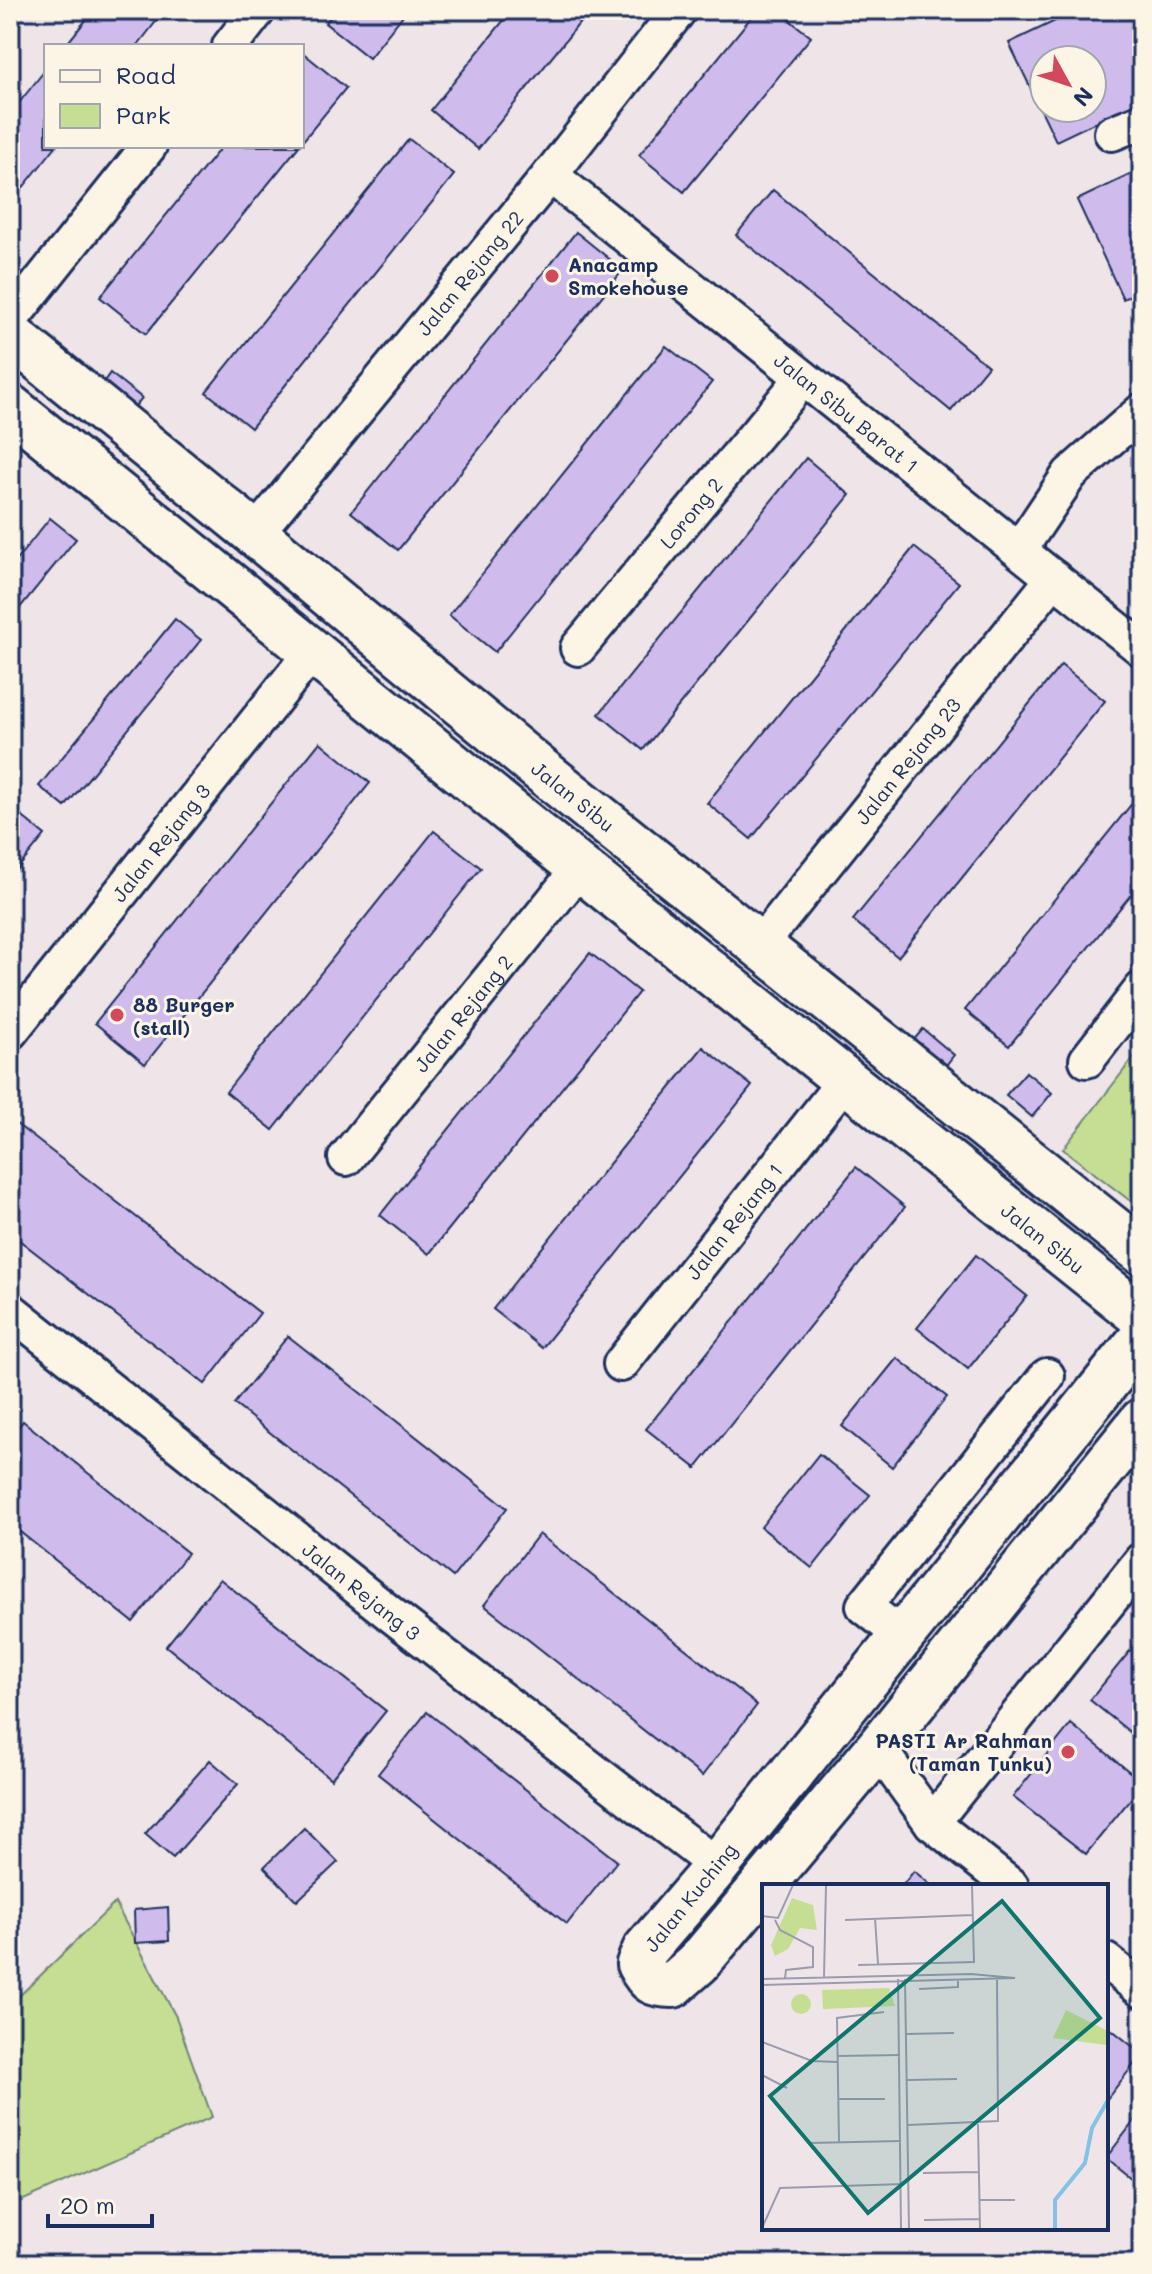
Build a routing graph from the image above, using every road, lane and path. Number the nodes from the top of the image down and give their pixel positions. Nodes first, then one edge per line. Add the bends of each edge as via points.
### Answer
1 (258, 10) edge
2 (679, 10) edge
3 (232, 44) edge
4 (147, 148) edge
5 (550, 175) junction
6 (10, 320) edge
7 (10, 335) edge
8 (803, 378) junction
9 (10, 407) edge
10 (1142, 411) edge
11 (255, 534) junction
12 (1019, 550) junction
13 (1054, 578) junction
14 (578, 648) dead end
15 (1142, 649) edge
16 (312, 652) junction
17 (537, 767) junction
18 (506, 808) junction
19 (580, 868) junction
20 (760, 945) junction
21 (1142, 989) edge
22 (10, 1032) edge
23 (1087, 1060) dead end
24 (846, 1079) junction
25 (346, 1158) dead end
26 (1142, 1252) edge
27 (10, 1310) edge
28 (1142, 1317) edge
29 (1142, 1338) edge
30 (621, 1364) dead end
31 (1047, 1376) dead end
32 (1142, 1421) edge
33 (1142, 1560) edge
34 (902, 1636) junction
35 (878, 1748) junction
36 (932, 1823) junction
37 (717, 1866) junction
38 (764, 1884) edge
39 (1008, 1884) edge
40 (762, 1887) edge
41 (1108, 1963) edge
42 (1142, 1990) edge

1 - 3 street
2 - 5 street, Jalan Rejang 22
4 - 6 street
5 - 8 street, Jalan Sibu Barat 1
5 - 11 street, Jalan Rejang 22
7 - 11 street, Jalan Sibu
8 - 12 street, Jalan Sibu Barat 1
8 - 14 street, Lorong 2
9 - 16 street, Jalan Sibu
10 - 12 street via 1070,474
11 - 17 street, Jalan Sibu
12 - 13 street, Jalan Sibu Barat 1
13 - 15 street, Jalan Sibu Barat 1
13 - 20 street, Jalan Rejang 23
16 - 18 street, Jalan Sibu
16 - 22 street, Jalan Rejang 3
17 - 18 street
17 - 20 street, Jalan Sibu
18 - 19 street, Jalan Sibu
19 - 24 street, Jalan Sibu
19 - 25 street, Jalan Rejang 2
20 - 26 street, Jalan Sibu
21 - 23 street
24 - 28 street, Jalan Sibu
24 - 30 street, Jalan Rejang 1
27 - 37 street, Jalan Rejang 3
29 - 34 street, Jalan Kuching
31 - 34 street via 864,1606
32 - 35 street, Jalan Kuching
33 - 36 street
34 - 37 street, Jalan Kuching
35 - 36 street
35 - 38 street, Jalan Kuching
36 - 39 street
37 - 40 street, Jalan Kuching via 645,1950 639,1964 657,1985 673,1985 698,1963
41 - 42 street

